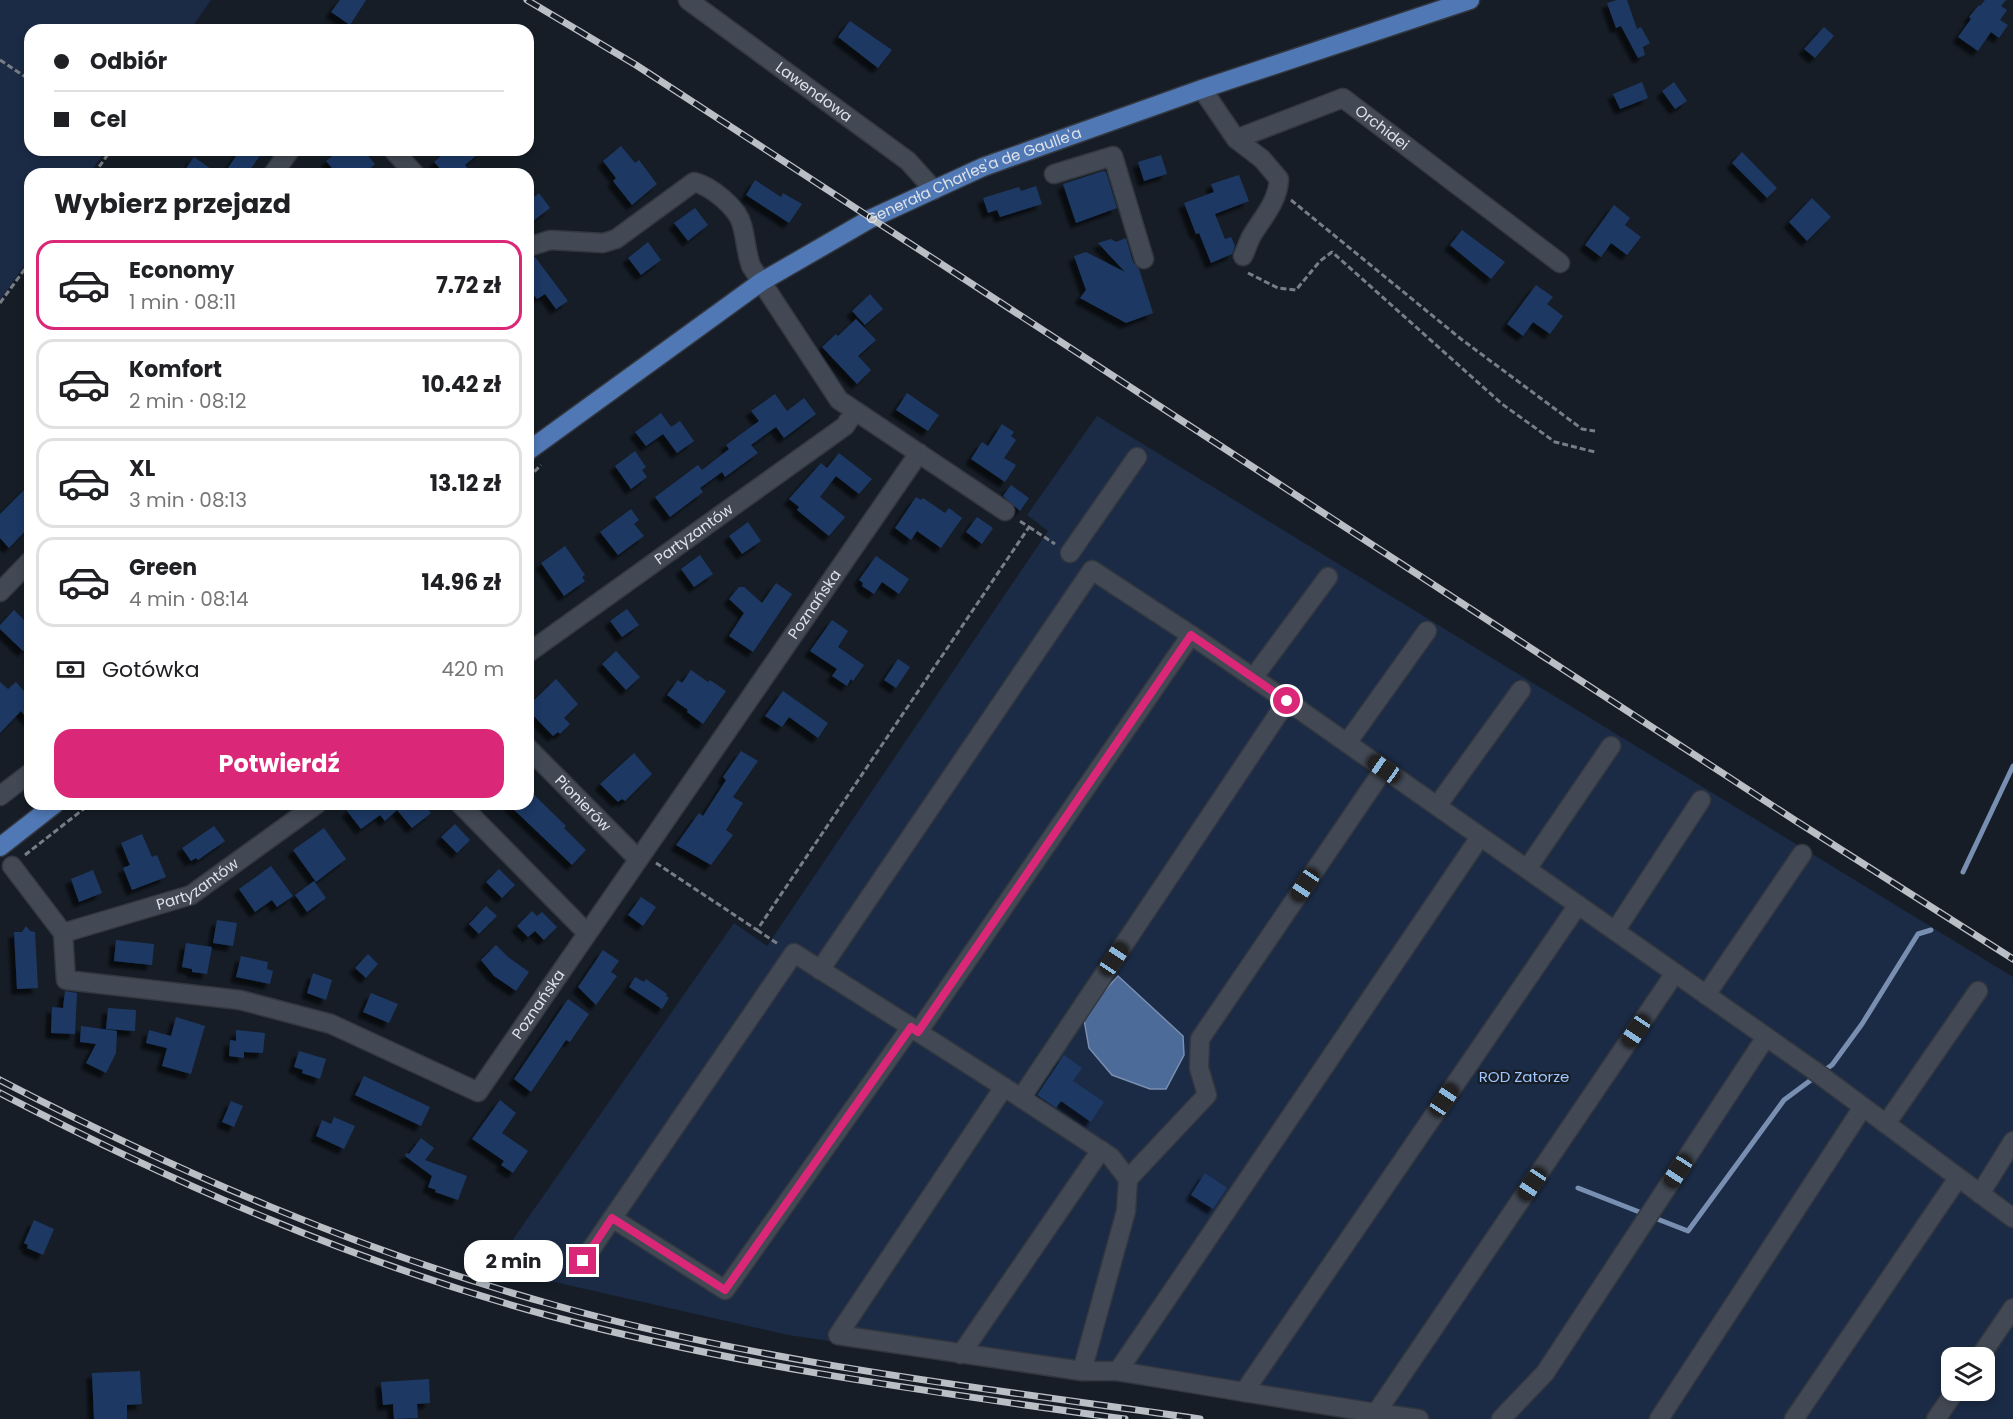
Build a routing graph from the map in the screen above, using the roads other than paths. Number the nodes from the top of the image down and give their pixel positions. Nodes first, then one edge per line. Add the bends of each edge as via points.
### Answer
1 (688, 0) edge
2 (1470, 0) edge
3 (1202, 89) junction
4 (1236, 139) junction
5 (398, 156) edge
6 (410, 168) edge
7 (1054, 174) dead end
8 (934, 190) junction
9 (534, 245) edge
10 (1243, 256) road end
11 (1144, 259) dead end
12 (1560, 263) dead end
13 (761, 282) junction
14 (855, 411) junction
15 (534, 447) edge
16 (919, 453) junction
17 (1137, 457) dead end
18 (1005, 511) road end
19 (1081, 562) junction
20 (24, 567) edge
21 (1328, 577) dead end
22 (0, 592) edge
23 (1427, 631) dead end
24 (1191, 635) junction
25 (534, 649) edge
26 (1253, 678) junction
27 (1521, 690) dead end
28 (1287, 701) junction
29 (1347, 743) junction
30 (1611, 746) dead end
31 (534, 754) edge
32 (1384, 769) junction
33 (24, 778) edge
34 (0, 796) edge
35 (1701, 800) dead end
36 (1437, 806) junction
37 (47, 810) edge
38 (308, 810) edge
39 (466, 810) edge
40 (1480, 837) junction
41 (0, 847) edge
42 (1802, 854) dead end
43 (640, 856) junction
44 (12, 866) road end
45 (1527, 869) junction
46 (1578, 905) junction
47 (1615, 931) junction
48 (63, 933) junction
49 (587, 933) junction
50 (820, 970) junction
51 (1675, 973) junction
52 (1977, 991) dead end
53 (1706, 995) junction
54 (914, 1029) junction
55 (1766, 1037) junction
56 (1004, 1087) junction
57 (1021, 1098) junction
58 (1863, 1107) junction
59 (1886, 1124) junction
60 (2013, 1142) edge
61 (1101, 1150) junction
62 (1958, 1178) junction
63 (1128, 1179) junction
64 (1980, 1194) junction
65 (612, 1218) junction
66 (2013, 1218) edge
67 (583, 1261) dead end
68 (2013, 1308) edge
69 (1986, 1347) edge
70 (961, 1354) junction
71 (1082, 1371) junction
72 (1118, 1371) junction
73 (1244, 1392) junction
74 (1948, 1401) edge
75 (1376, 1413) junction
76 (1419, 1419) edge
77 (1501, 1419) edge
78 (1659, 1419) edge
79 (1794, 1419) edge
80 (1936, 1419) edge

1 - 8 street, Lawendowa via 908,161
2 - 3 main road, Generała Charles'a de Gaulle'a
3 - 4 street
3 - 8 main road, Generała Charles'a de Gaulle'a via 983,167
4 - 10 street via 1262,159 1278,179 1278,189 1266,216
4 - 12 street, Orchidei via 1343,98
5 - 6 street
7 - 11 street via 1113,156
8 - 13 main road, Generała Charles'a de Gaulle'a via 854,227
9 - 13 street via 550,240 603,243 616,239 694,182 713,190 736,213 742,223 751,266
13 - 14 street via 839,400
13 - 15 main road, Generała Charles'a de Gaulle'a
14 - 16 street
14 - 25 street, Partyzantów via 845,426
16 - 18 street
16 - 43 street, Poznańska
17 - 19 street
19 - 24 street
19 - 50 street
20 - 22 street
21 - 26 street
23 - 29 street
24 - 26 street
24 - 54 street
26 - 28 street
27 - 36 street
28 - 29 street
28 - 57 street
29 - 32 street
30 - 45 street
31 - 43 street, Pionierów
32 - 36 street
32 - 63 street via 1200,1039 1198,1068 1207,1095
33 - 34 street
35 - 47 street
36 - 40 street
37 - 41 main road
38 - 48 street, Partyzantów via 191,895
39 - 49 street
40 - 45 street
40 - 72 street
42 - 53 street
43 - 49 street, Poznańska
44 - 48 street
45 - 46 street
46 - 47 street
46 - 73 street
47 - 51 street
48 - 49 street, Poznańska via 66,980 240,1000 331,1024 478,1092
50 - 54 street
50 - 65 street via 794,953
51 - 53 street
51 - 75 street
52 - 59 street
53 - 55 street
54 - 56 street
54 - 65 street via 725,1290
55 - 58 street
55 - 77 street via 1545,1373
56 - 57 street
56 - 70 street via 838,1335
57 - 61 street
58 - 59 street
58 - 78 street
59 - 62 street
60 - 64 street
61 - 63 street via 1112,1157
61 - 70 street
62 - 64 street
62 - 79 street
63 - 71 street via 1126,1211
64 - 66 street
65 - 67 street
68 - 69 street
70 - 71 street
71 - 72 street
72 - 73 street
73 - 75 street
74 - 80 street
75 - 76 street

